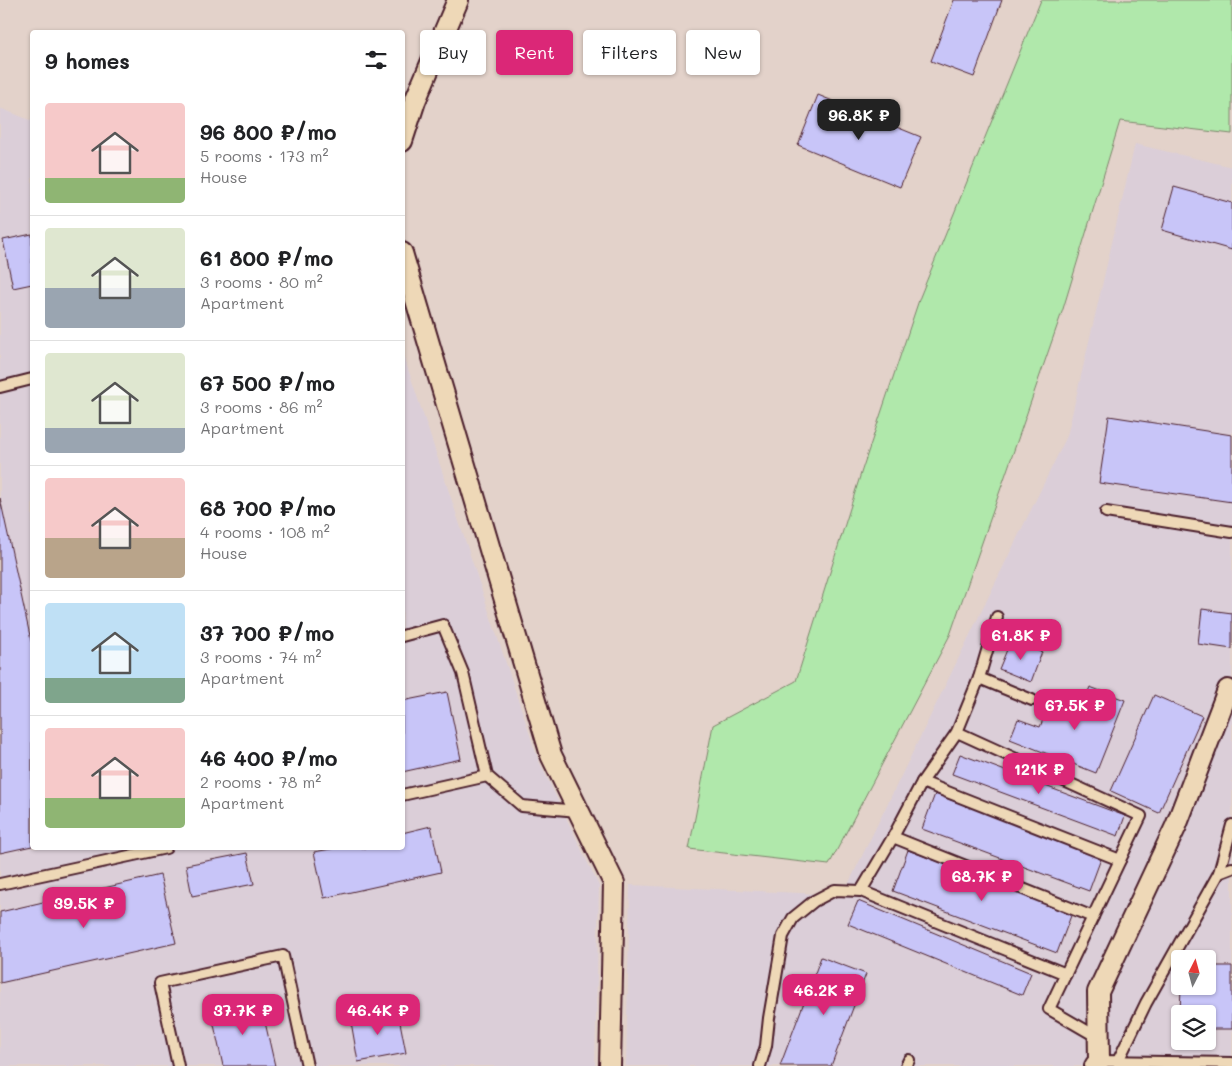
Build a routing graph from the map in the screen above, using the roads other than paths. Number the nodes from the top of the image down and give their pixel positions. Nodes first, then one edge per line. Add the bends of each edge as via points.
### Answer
1 (458, 0) edge
2 (405, 132) edge
3 (405, 263) edge
4 (30, 380) edge
5 (0, 387) edge
6 (1106, 512) dead end
7 (1232, 532) edge
8 (997, 617) dead end
9 (405, 635) edge
10 (979, 678) junction
11 (1228, 690) dead end
12 (1032, 700) dead end
13 (957, 732) junction
14 (487, 776) junction
15 (922, 782) junction
16 (405, 794) edge
17 (578, 811) junction
18 (1232, 825) edge
19 (893, 837) junction
20 (157, 850) edge
21 (1120, 860) junction
22 (1232, 868) edge
23 (1220, 873) junction
24 (0, 884) edge
25 (861, 891) junction
26 (1093, 918) junction
27 (1066, 974) junction
28 (1099, 1038) junction
29 (1104, 1063) edge
30 (1232, 1063) edge
31 (178, 1066) edge
32 (307, 1066) edge
33 (610, 1066) edge
34 (760, 1066) edge

1 - 2 street via 415,100
3 - 17 street via 551,755
4 - 5 lane
6 - 7 lane
8 - 10 lane
9 - 14 lane via 443,625 463,672
10 - 12 lane
10 - 13 lane
11 - 28 street via 1176,826 1098,992
13 - 15 lane
13 - 21 lane via 1140,816
14 - 16 lane
14 - 17 lane via 522,806
15 - 19 lane
15 - 21 lane
17 - 33 street via 614,883
18 - 23 lane
19 - 25 lane
19 - 26 lane
20 - 24 lane
21 - 26 lane
22 - 23 lane
23 - 29 lane via 1146,1004
25 - 27 lane
25 - 34 lane via 835,890 793,918 786,930
26 - 27 lane
27 - 28 lane via 1049,1009
28 - 29 street
29 - 30 lane
31 - 32 lane via 160,983 283,956

